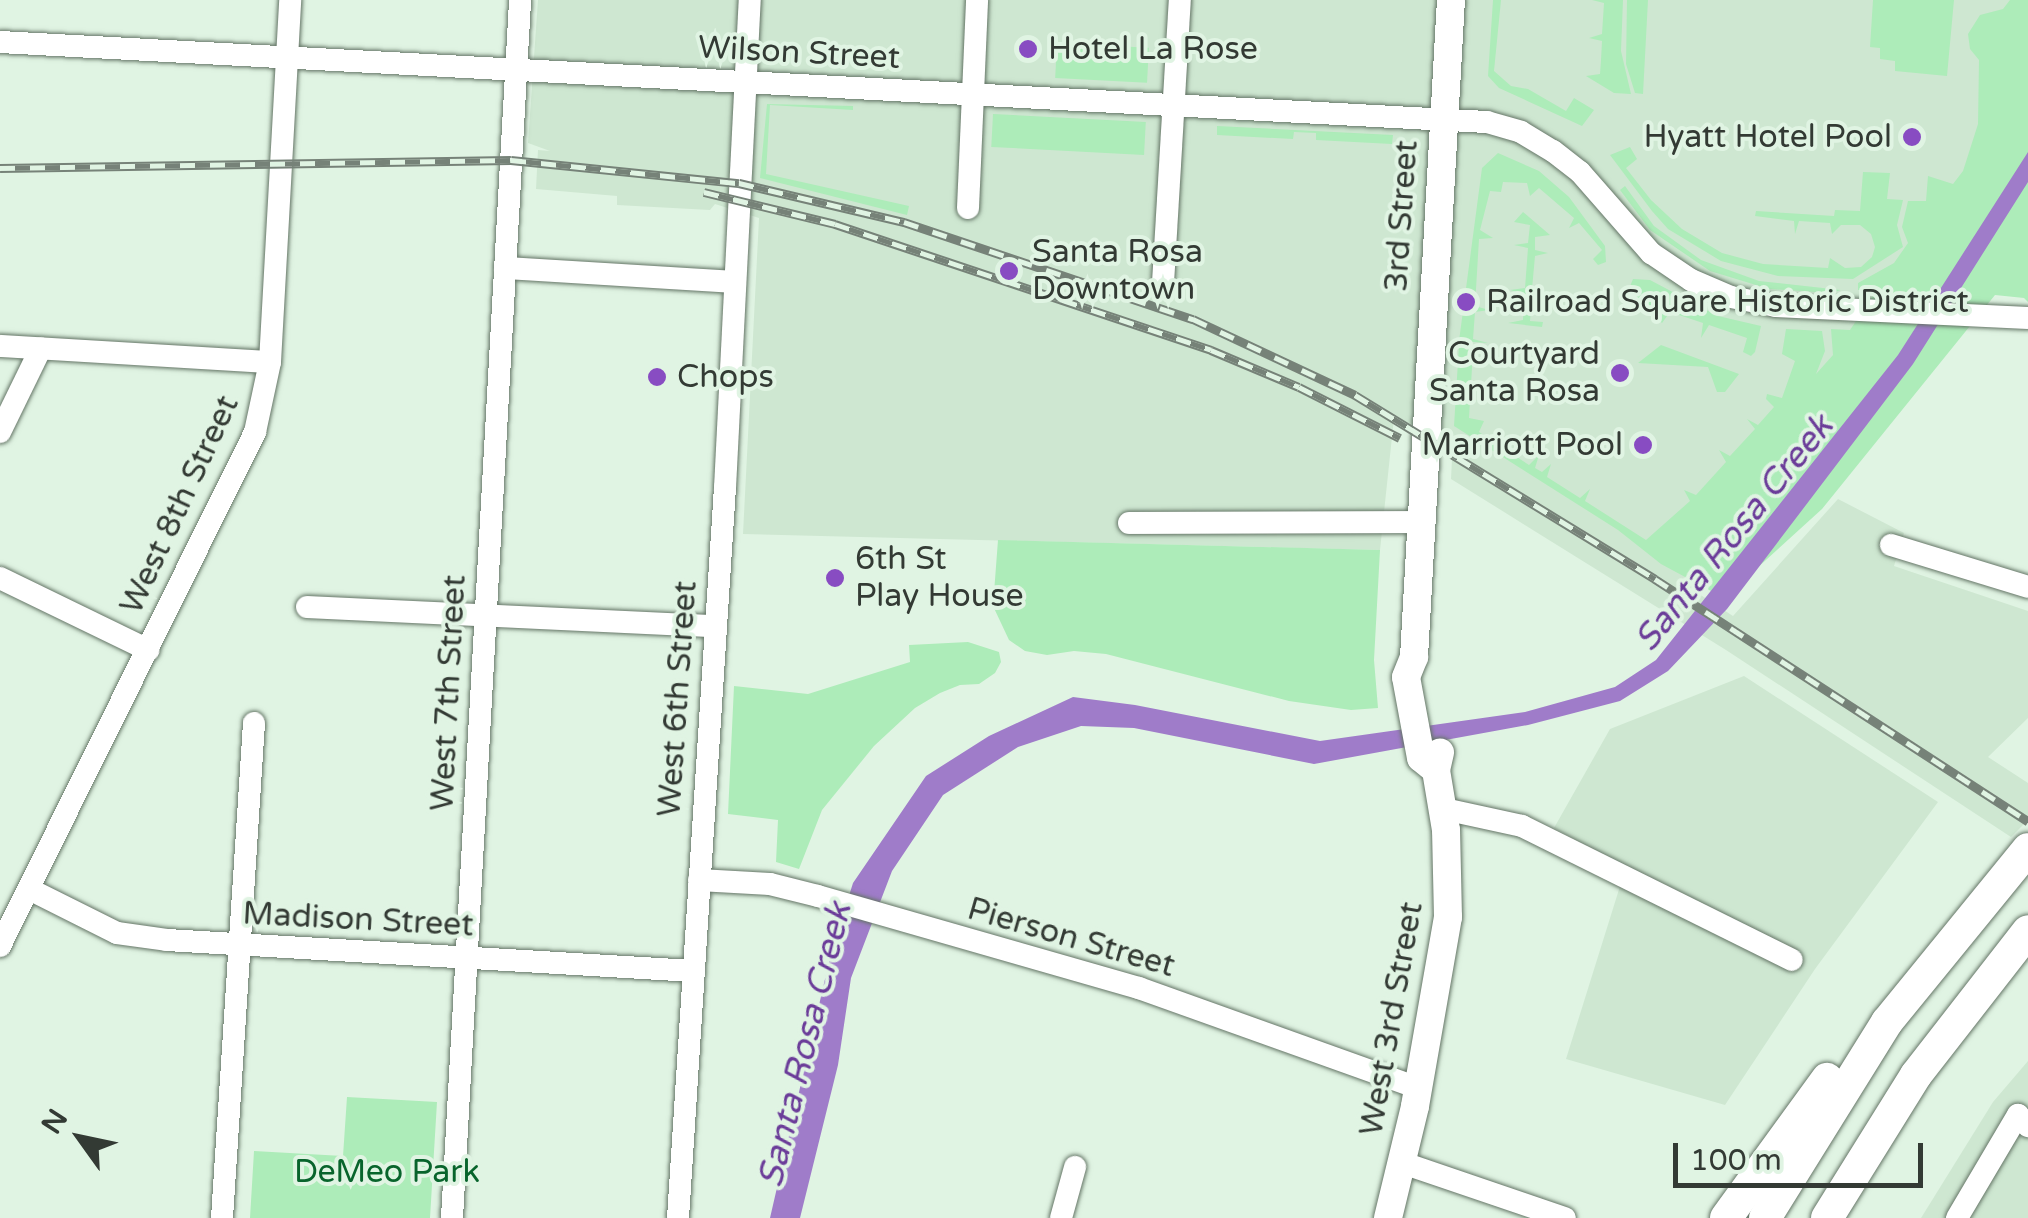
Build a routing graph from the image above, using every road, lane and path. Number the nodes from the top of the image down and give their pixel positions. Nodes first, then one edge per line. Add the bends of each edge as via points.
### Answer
1 (290, 0) edge
2 (520, 0) edge
3 (750, 0) edge
4 (976, 0) edge
5 (1180, 0) edge
6 (1452, 0) edge
7 (0, 42) edge
8 (286, 56) junction
9 (516, 68) junction
10 (745, 83) junction
11 (972, 94) junction
12 (1174, 105) junction
13 (1443, 118) junction
14 (968, 208) dead end
15 (505, 268) junction
16 (734, 282) junction
17 (1164, 283) dead end
18 (2028, 318) edge
19 (0, 346) edge
20 (41, 348) junction
21 (270, 362) junction
22 (0, 432) edge
23 (1424, 436) joint
24 (1129, 522) dead end
25 (1418, 522) junction
26 (1890, 545) dead end
27 (0, 578) edge
28 (2028, 588) edge
29 (307, 608) dead end
30 (486, 615) junction
31 (715, 626) junction
32 (148, 650) junction
33 (254, 723) dead end
34 (1444, 809) junction
35 (2028, 850) edge
36 (699, 880) junction
37 (28, 888) junction
38 (2024, 936) edge
39 (0, 946) edge
40 (238, 946) junction
41 (466, 960) junction
42 (1792, 960) dead end
43 (694, 971) junction
44 (1912, 988) junction
45 (1418, 1088) junction
46 (1892, 1111) junction
47 (2023, 1120) edge
48 (1402, 1163) junction
49 (1075, 1166) dead end
50 (222, 1218) edge
51 (452, 1218) edge
52 (678, 1218) edge
53 (1061, 1218) edge
54 (1388, 1218) edge
55 (1565, 1218) edge
56 (1726, 1218) edge
57 (1765, 1218) edge
58 (1826, 1218) edge
59 (1844, 1218) edge
60 (1957, 1218) edge

1 - 8 street, West 8th Street
2 - 9 street, West 7th Street
3 - 10 street, West 6th Street
4 - 11 street
5 - 12 street
6 - 13 main road, 3rd Street
7 - 8 street, Wilson Street
8 - 9 street, Wilson Street
8 - 21 street, West 8th Street
9 - 10 street, Wilson Street
9 - 15 street, West 7th Street
10 - 11 street, Wilson Street
10 - 16 street, West 6th Street
11 - 12 street, Wilson Street
11 - 14 street
12 - 13 street, Wilson Street
12 - 17 street
13 - 18 street, Wilson Street via 1521,132 1580,172 1640,243 1690,280 1754,302
13 - 23 main road, 3rd Street
15 - 16 street
15 - 30 street, West 7th Street
16 - 31 street, West 6th Street
19 - 20 street
20 - 21 street
20 - 22 street
21 - 32 street, West 8th Street via 255,432
23 - 25 main road, West 3rd Street
24 - 25 street
25 - 34 main road, West 3rd Street via 1414,657 1440,751 1436,770
26 - 28 street
27 - 32 street
29 - 30 street
30 - 31 street
30 - 41 street, West 7th Street
31 - 36 street, West 6th Street
32 - 37 street, West 8th Street
33 - 40 street
34 - 42 street via 1522,826
34 - 45 main road, West 3rd Street via 1448,917
35 - 44 highway
36 - 43 street, West 6th Street
36 - 45 street, Pierson Street via 770,884 1139,988
37 - 39 street, West 8th Street
37 - 40 street, Madison Street via 117,932
38 - 46 highway
40 - 41 street, Madison Street
40 - 50 street
41 - 43 street, Madison Street
41 - 51 street, West 7th Street
43 - 52 street, West 6th Street
44 - 56 highway via 1836,1068
44 - 57 highway via 1842,1088
45 - 48 main road, West 3rd Street
46 - 58 highway
46 - 59 highway
47 - 60 street
48 - 54 main road, West 3rd Street
48 - 55 street
49 - 53 street

